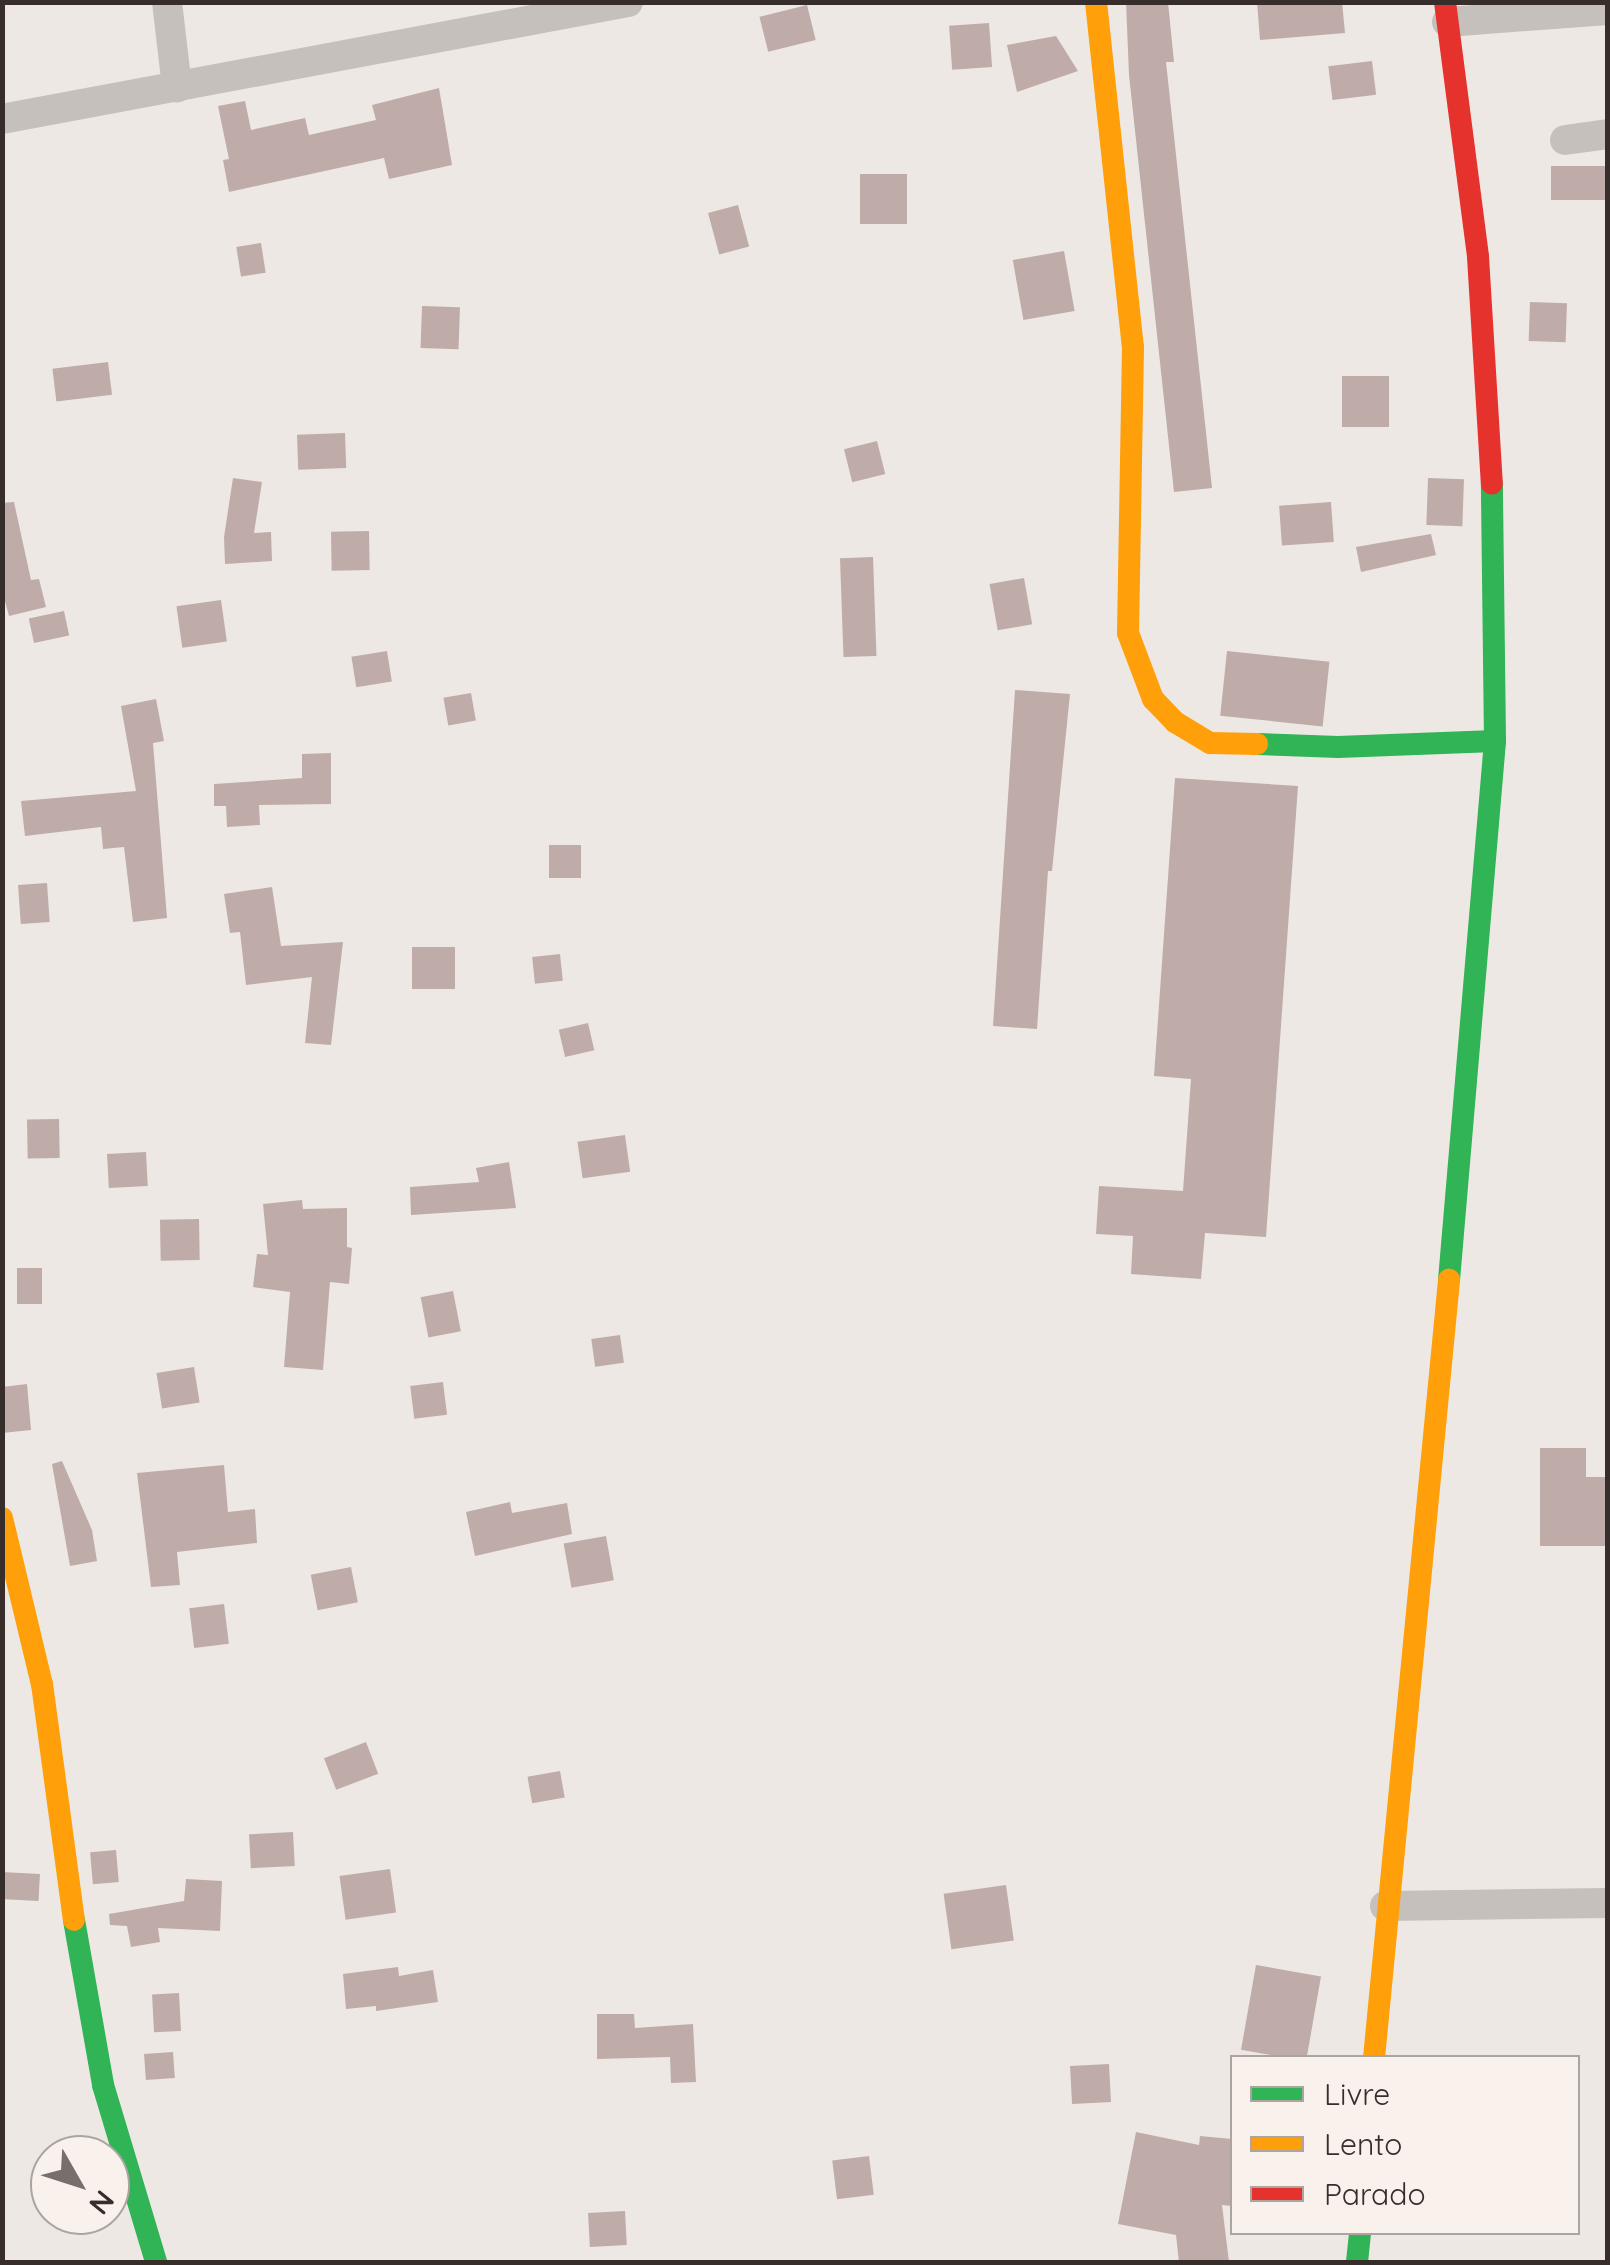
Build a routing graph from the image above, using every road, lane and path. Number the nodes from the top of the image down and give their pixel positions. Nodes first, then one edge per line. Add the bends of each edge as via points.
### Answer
1 (166, 2) edge
2 (628, 2) edge
3 (1096, 2) edge
4 (1608, 10) edge
5 (1446, 12) edge
6 (177, 87) junction
7 (2, 120) edge
8 (1608, 134) edge
9 (1565, 140) dead end
10 (1494, 741) junction
11 (2, 1518) edge
12 (1608, 1904) edge
13 (1385, 1906) junction
14 (1374, 2055) edge
15 (1360, 2235) edge
16 (156, 2262) edge
17 (1357, 2262) edge

1 - 6 street
2 - 6 street
3 - 10 main road via 1133,347 1128,633 1153,699 1174,722 1210,743
4 - 5 street
5 - 10 main road via 1478,257 1492,445
6 - 7 street
8 - 9 street
10 - 13 main road via 1460,1166
11 - 16 main road via 42,1684 102,2085
12 - 13 street
13 - 14 main road
15 - 17 main road

